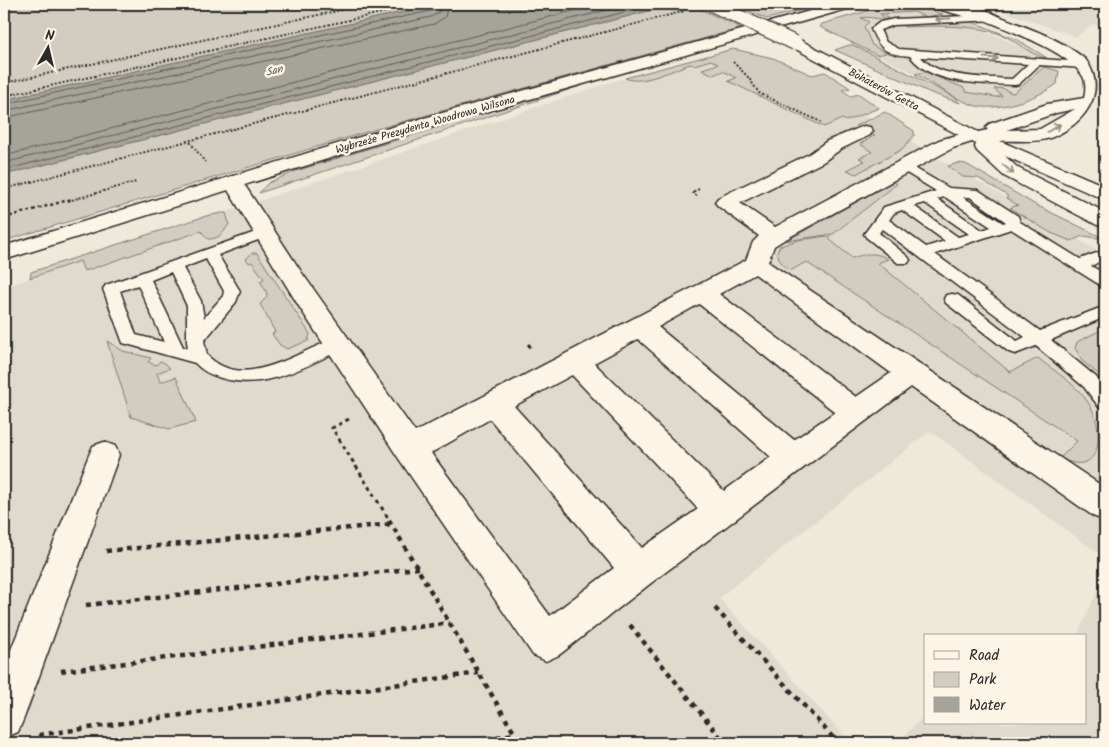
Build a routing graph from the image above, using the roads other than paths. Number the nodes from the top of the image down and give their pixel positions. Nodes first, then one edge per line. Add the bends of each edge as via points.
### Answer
1 (711, 4) edge
2 (848, 4) edge
3 (935, 4) edge
4 (958, 4) edge
5 (992, 18) junction
6 (912, 51) junction
7 (1037, 62) junction
8 (1083, 65) junction
9 (864, 131) dead end
10 (972, 136) junction
11 (904, 166) junction
12 (233, 182) junction
13 (946, 192) junction
14 (1105, 194) edge
15 (926, 198) junction
16 (904, 205) junction
17 (1105, 220) edge
18 (881, 221) junction
19 (1008, 226) junction
20 (264, 233) junction
21 (980, 235) junction
22 (774, 236) junction
23 (956, 243) junction
24 (4, 253) edge
25 (210, 253) junction
26 (924, 253) junction
27 (1105, 254) edge
28 (903, 260) dead end
29 (756, 264) junction
30 (1079, 265) junction
31 (174, 266) junction
32 (142, 277) junction
33 (1105, 282) edge
34 (701, 293) junction
35 (952, 299) dead end
36 (1105, 311) edge
37 (640, 326) junction
38 (1038, 338) junction
39 (195, 341) junction
40 (338, 344) junction
41 (177, 352) junction
42 (200, 358) junction
43 (575, 360) junction
44 (911, 373) junction
45 (1105, 402) edge
46 (494, 404) junction
47 (856, 412) junction
48 (410, 450) junction
49 (104, 455) dead end
50 (793, 458) junction
51 (1103, 498) edge
52 (722, 511) junction
53 (639, 571) junction
54 (4, 718) edge

1 - 10 street, Bohaterów Getta, bridge via 795,43
2 - 12 street, Wybrzeże Prezydenta Woodrowa Wilsona via 405,129
3 - 5 street
4 - 5 street
5 -> 6 lane via 894,22 875,29 882,44 888,48 897,52
5 - 8 street via 1046,41
6 -> 7 lane
6 - 7 lane via 917,61 952,77 1016,82
7 - 8 lane
8 - 10 street via 1092,76 1094,93 1085,111 1044,134
9 - 22 street via 726,202
10 - 11 street via 946,144
10 - 14 street, Bohaterów Getta
10 -> 17 street, Bohaterów Getta via 1011,172
11 - 13 lane
11 - 22 street
12 - 20 street
12 - 24 street, Wybrzeże Prezydenta Woodrowa Wilsona
13 - 15 lane
13 - 19 lane
15 - 16 lane
15 - 21 lane
16 - 18 lane via 889,210
16 - 23 lane
18 - 26 lane
18 - 28 lane via 870,234
19 - 21 lane
19 - 30 lane
20 - 25 lane
20 - 40 street
21 - 23 lane
22 - 29 street via 764,242
23 - 26 lane
25 - 31 lane
25 - 39 lane via 232,292
26 - 38 lane
27 - 30 lane
29 - 34 street
29 - 44 street
30 - 33 lane
31 - 32 lane
31 - 39 lane via 195,306
32 - 41 lane
32 - 41 lane via 111,289 130,339
34 - 37 street
34 - 47 street
35 - 38 lane via 1015,348
36 - 38 lane
37 - 43 street
37 - 50 street
38 - 45 lane via 1090,382
39 - 42 lane
40 - 42 lane via 285,370 247,377 228,375
40 - 48 street
41 - 42 lane
43 - 46 street
43 - 52 street
44 - 47 street
44 - 51 street
46 - 48 street
46 - 53 street
47 - 50 street
48 - 53 street via 546,642
49 - 54 street
50 - 52 street
52 - 53 street

